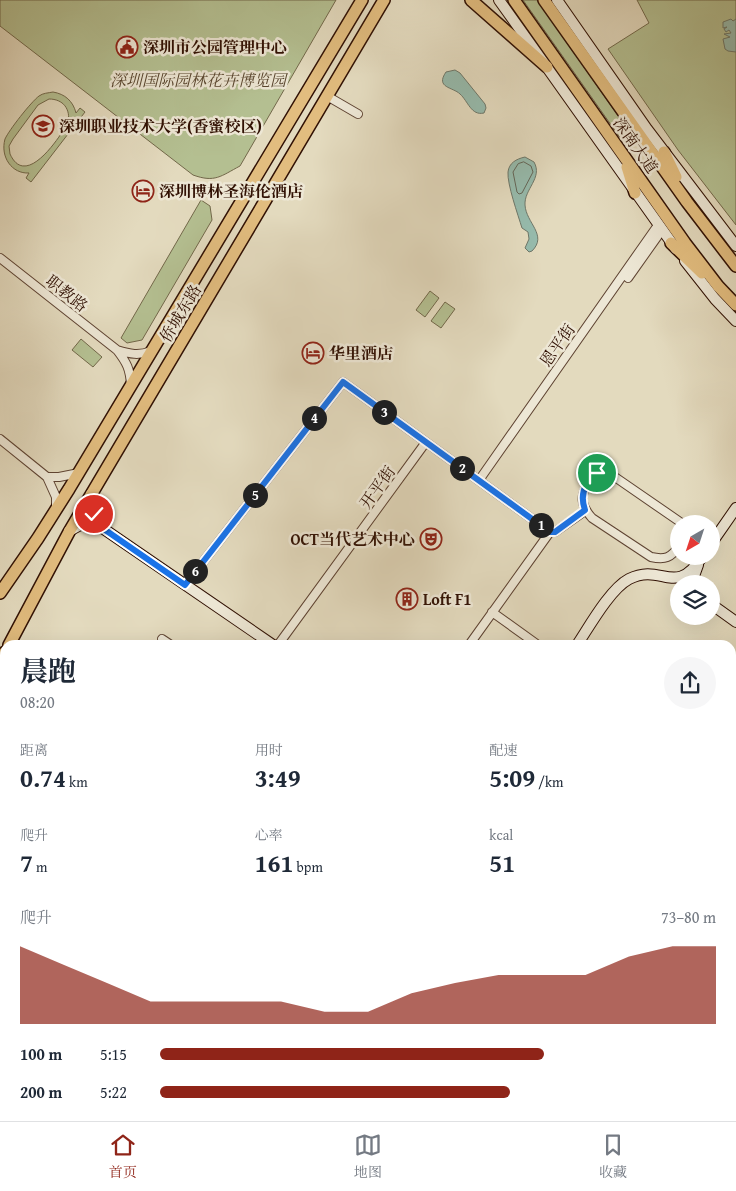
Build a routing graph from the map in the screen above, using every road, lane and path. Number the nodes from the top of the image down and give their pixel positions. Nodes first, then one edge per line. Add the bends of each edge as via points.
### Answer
1 (362, 0) edge
2 (384, 0) edge
3 (471, 0) edge
4 (499, 0) edge
5 (514, 0) edge
6 (544, 0) edge
7 (557, 0) edge
8 (547, 67) junction
9 (327, 96) junction
10 (358, 114) dead end
11 (664, 152) junction
12 (623, 156) junction
13 (635, 193) junction
14 (687, 202) junction
15 (660, 228) junction
16 (672, 243) junction
17 (736, 246) edge
18 (0, 258) edge
19 (736, 266) edge
20 (718, 286) junction
21 (736, 305) edge
22 (736, 321) edge
23 (117, 350) junction
24 (152, 351) junction
25 (131, 386) junction
26 (0, 439) edge
27 (426, 442) junction
28 (79, 473) junction
29 (47, 477) junction
30 (480, 481) junction
31 (91, 494) junction
32 (736, 508) edge
33 (56, 509) junction
34 (585, 510) junction
35 (670, 515) edge
36 (98, 525) junction
37 (720, 531) edge
38 (69, 532) junction
39 (553, 532) junction
40 (564, 533) dead end
41 (670, 556) edge
42 (696, 565) edge
43 (687, 575) edge
44 (670, 578) edge
45 (185, 585) junction
46 (0, 593) edge
47 (720, 610) edge
48 (492, 612) junction
49 (736, 622) edge
50 (12, 640) edge
51 (266, 640) edge
52 (282, 640) edge
53 (472, 640) edge
54 (531, 640) edge
55 (580, 640) edge

1 - 24 main road, 侨城东路
2 - 9 main road, 侨城东路
3 - 8 main road
4 - 8 main road
5 - 12 main road, 深南大道
6 - 14 main road, 深南大道
7 - 11 main road
8 - 13 main road
9 - 10 street
9 - 31 main road, 侨城东路
11 - 14 main road
11 - 17 main road
12 - 13 main road
12 - 20 main road, 深南大道
13 - 15 main road
14 - 19 main road, 深南大道
15 - 16 main road
15 - 30 street, 恩平街
16 - 20 main road
16 - 22 main road via 695,275
18 - 23 street, 职教路
20 - 21 main road, 深南大道
23 - 24 street, 职教路 via 141,355
23 - 25 street, 职教路 via 130,372
24 - 25 main road, 侨城东路
25 - 28 main road, 侨城东路
26 - 29 street
27 - 30 street
27 - 45 street via 343,382
27 - 52 street, 开平街
28 - 29 street
28 - 33 main road, 侨城东路
29 - 33 street via 56,497
30 - 39 street
31 - 36 main road
31 - 38 main road, 侨城东路
32 - 37 main road
33 - 46 main road, 侨城东路
34 - 35 street via 583,491 593,476 604,472
34 - 39 street
34 - 41 street via 651,557
36 - 38 main road via 84,523
36 - 45 main road
38 - 50 main road, 侨城东路
39 - 40 street
39 - 48 street
42 - 43 main road
44 - 55 main road via 644,575 623,583
45 - 51 main road
47 - 49 main road
48 - 53 street
48 - 54 street

